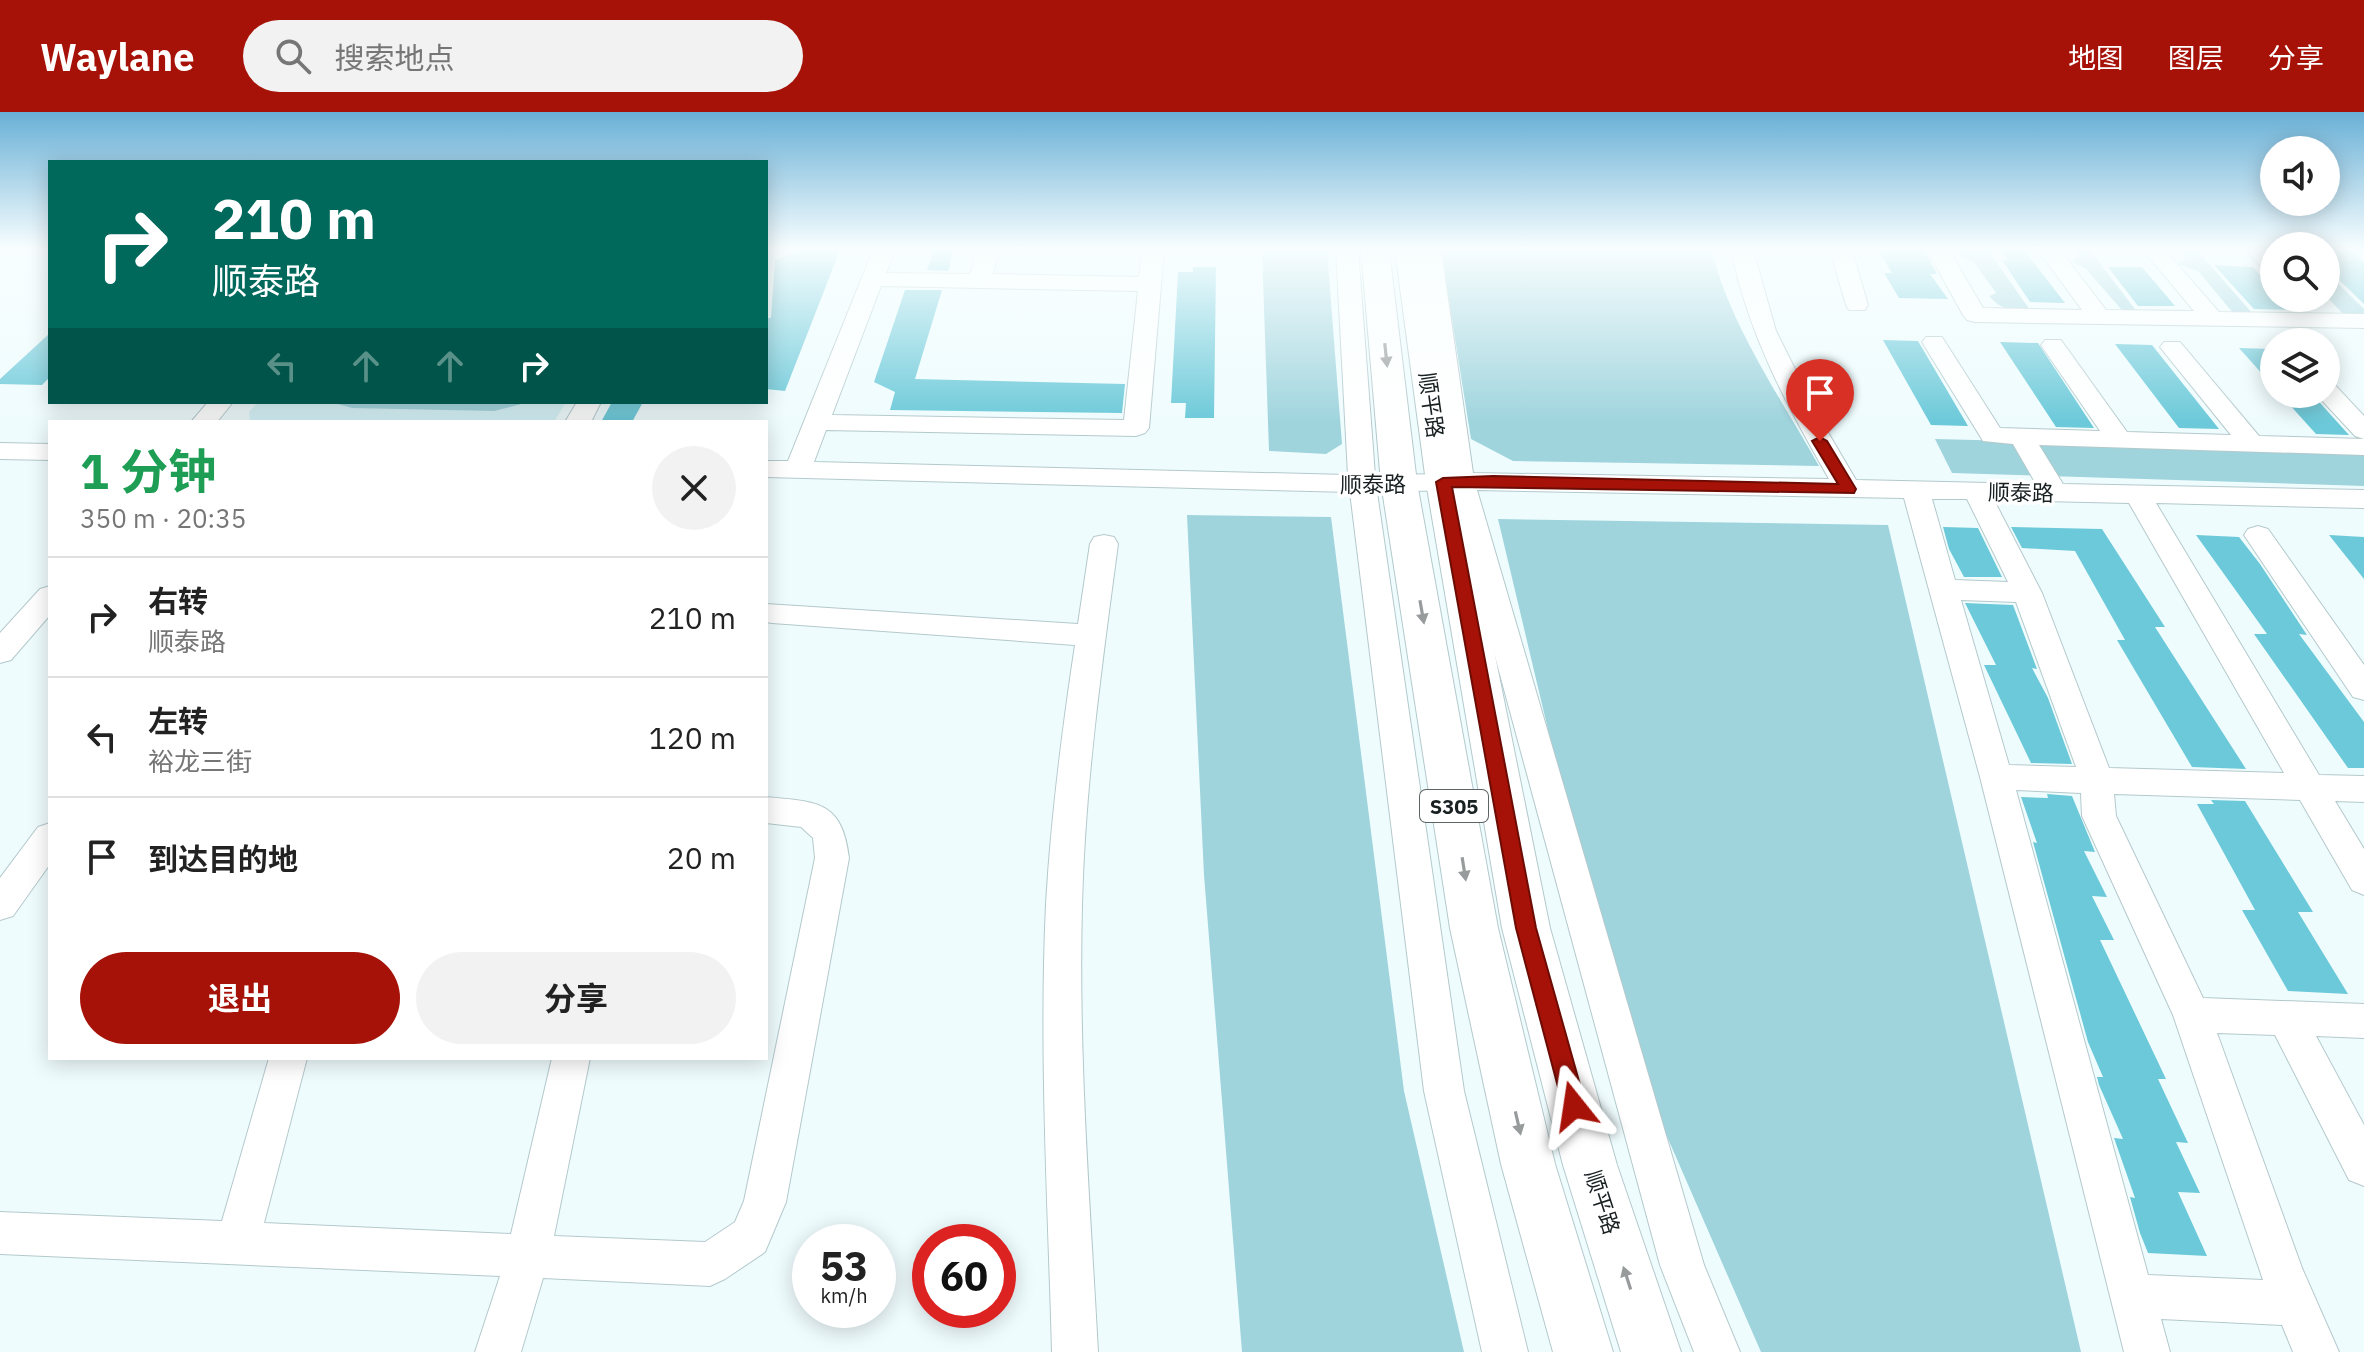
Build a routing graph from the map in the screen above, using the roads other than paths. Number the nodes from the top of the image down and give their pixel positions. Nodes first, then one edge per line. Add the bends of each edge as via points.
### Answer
1 (862, 308) edge
2 (1148, 308) edge
3 (1355, 308) edge
4 (1376, 308) edge
5 (1420, 308) edge
6 (1435, 308) edge
7 (1758, 308) edge
8 (1971, 308) edge
9 (2092, 308) edge
10 (2203, 308) edge
11 (2316, 312) edge
12 (2099, 317) junction
13 (2213, 319) junction
14 (2325, 321) junction
15 (2364, 321) edge
16 (1934, 342) dead end
17 (2053, 345) dead end
18 (2172, 347) dead end
19 (219, 404) edge
20 (2340, 405) edge
21 (206, 420) edge
22 (817, 422) junction
23 (2364, 431) edge
24 (2021, 437) junction
25 (2119, 440) junction
26 (2252, 444) junction
27 (2364, 447) edge
28 (0, 451) edge
29 (48, 452) edge
30 (768, 469) edge
31 (798, 470) junction
32 (1452, 482) junction
33 (1380, 483) junction
34 (1848, 489) junction
35 (1916, 491) junction
36 (1977, 492) junction
37 (2055, 493) junction
38 (2137, 494) junction
39 (2364, 499) edge
40 (2258, 535) dead end
41 (1104, 544) dead end
42 (1943, 589) junction
43 (2027, 593) junction
44 (48, 598) edge
45 (768, 613) edge
46 (1091, 636) junction
47 (0, 652) edge
48 (2364, 689) edge
49 (1996, 777) junction
50 (2097, 780) junction
51 (2310, 787) junction
52 (2364, 789) edge
53 (768, 810) edge
54 (48, 840) edge
55 (2364, 880) edge
56 (0, 905) edge
57 (2192, 1015) junction
58 (2286, 1019) junction
59 (2364, 1021) edge
60 (287, 1060) edge
61 (571, 1060) edge
62 (2364, 1166) edge
63 (0, 1233) edge
64 (237, 1243) junction
65 (528, 1256) junction
66 (2132, 1296) junction
67 (2295, 1303) junction
68 (498, 1352) edge
69 (1075, 1352) edge
70 (1505, 1352) edge
71 (1583, 1352) edge
72 (1651, 1352) edge
73 (1717, 1352) edge
74 (2147, 1352) edge
75 (2316, 1352) edge

1 - 22 street
2 - 22 street via 1136,428
3 - 33 street
4 -> 33 main road, 顺平路 / S305
5 - 32 main road, 顺平路 / S305
6 - 32 street
7 - 34 street via 1806,417
8 - 12 street via 1975,315
9 - 12 street
10 - 13 street
11 - 14 street
12 - 13 street
13 - 14 street
14 - 15 street
16 - 24 street via 1992,436
17 - 25 street
18 - 26 street
19 - 21 street
20 - 23 street
22 - 31 street
24 - 25 street
24 - 37 street
25 - 26 street
26 - 27 street
28 - 29 street
30 - 31 street, 顺泰路
31 - 33 street, 顺泰路
32 - 33 street, 顺泰路
32 - 34 street, 顺泰路
72 -> 32 main road, 顺平路 / S305 via 1590,1165 1526,928
32 - 73 street via 1682,1265
33 - 70 street via 1444,1091
33 -> 71 main road, 顺平路 / S305 via 1528,1164
34 - 35 street, 顺泰路
35 - 36 street, 顺泰路
35 - 42 street
36 - 37 street, 顺泰路
36 - 43 street
37 - 38 street, 顺泰路
38 - 39 street, 顺泰路
38 - 51 street
40 - 48 street
41 - 46 street
42 - 43 street
42 - 49 street
43 - 50 street
44 - 47 street
45 - 46 street
46 - 69 street via 1076,744 1064,905
49 - 50 street
49 - 66 street
50 - 51 street
50 - 57 street via 2099,816
51 - 52 street
51 - 55 street
53 - 65 street via 810,815 829,832 832,858 765,1202 750,1237 710,1264
54 - 56 street
57 - 58 street
57 - 67 street
58 - 59 street
58 - 62 street
60 - 64 street
61 - 65 street
63 - 64 street
64 - 65 street
65 - 68 street
66 - 67 street
66 - 74 street
67 - 75 street

